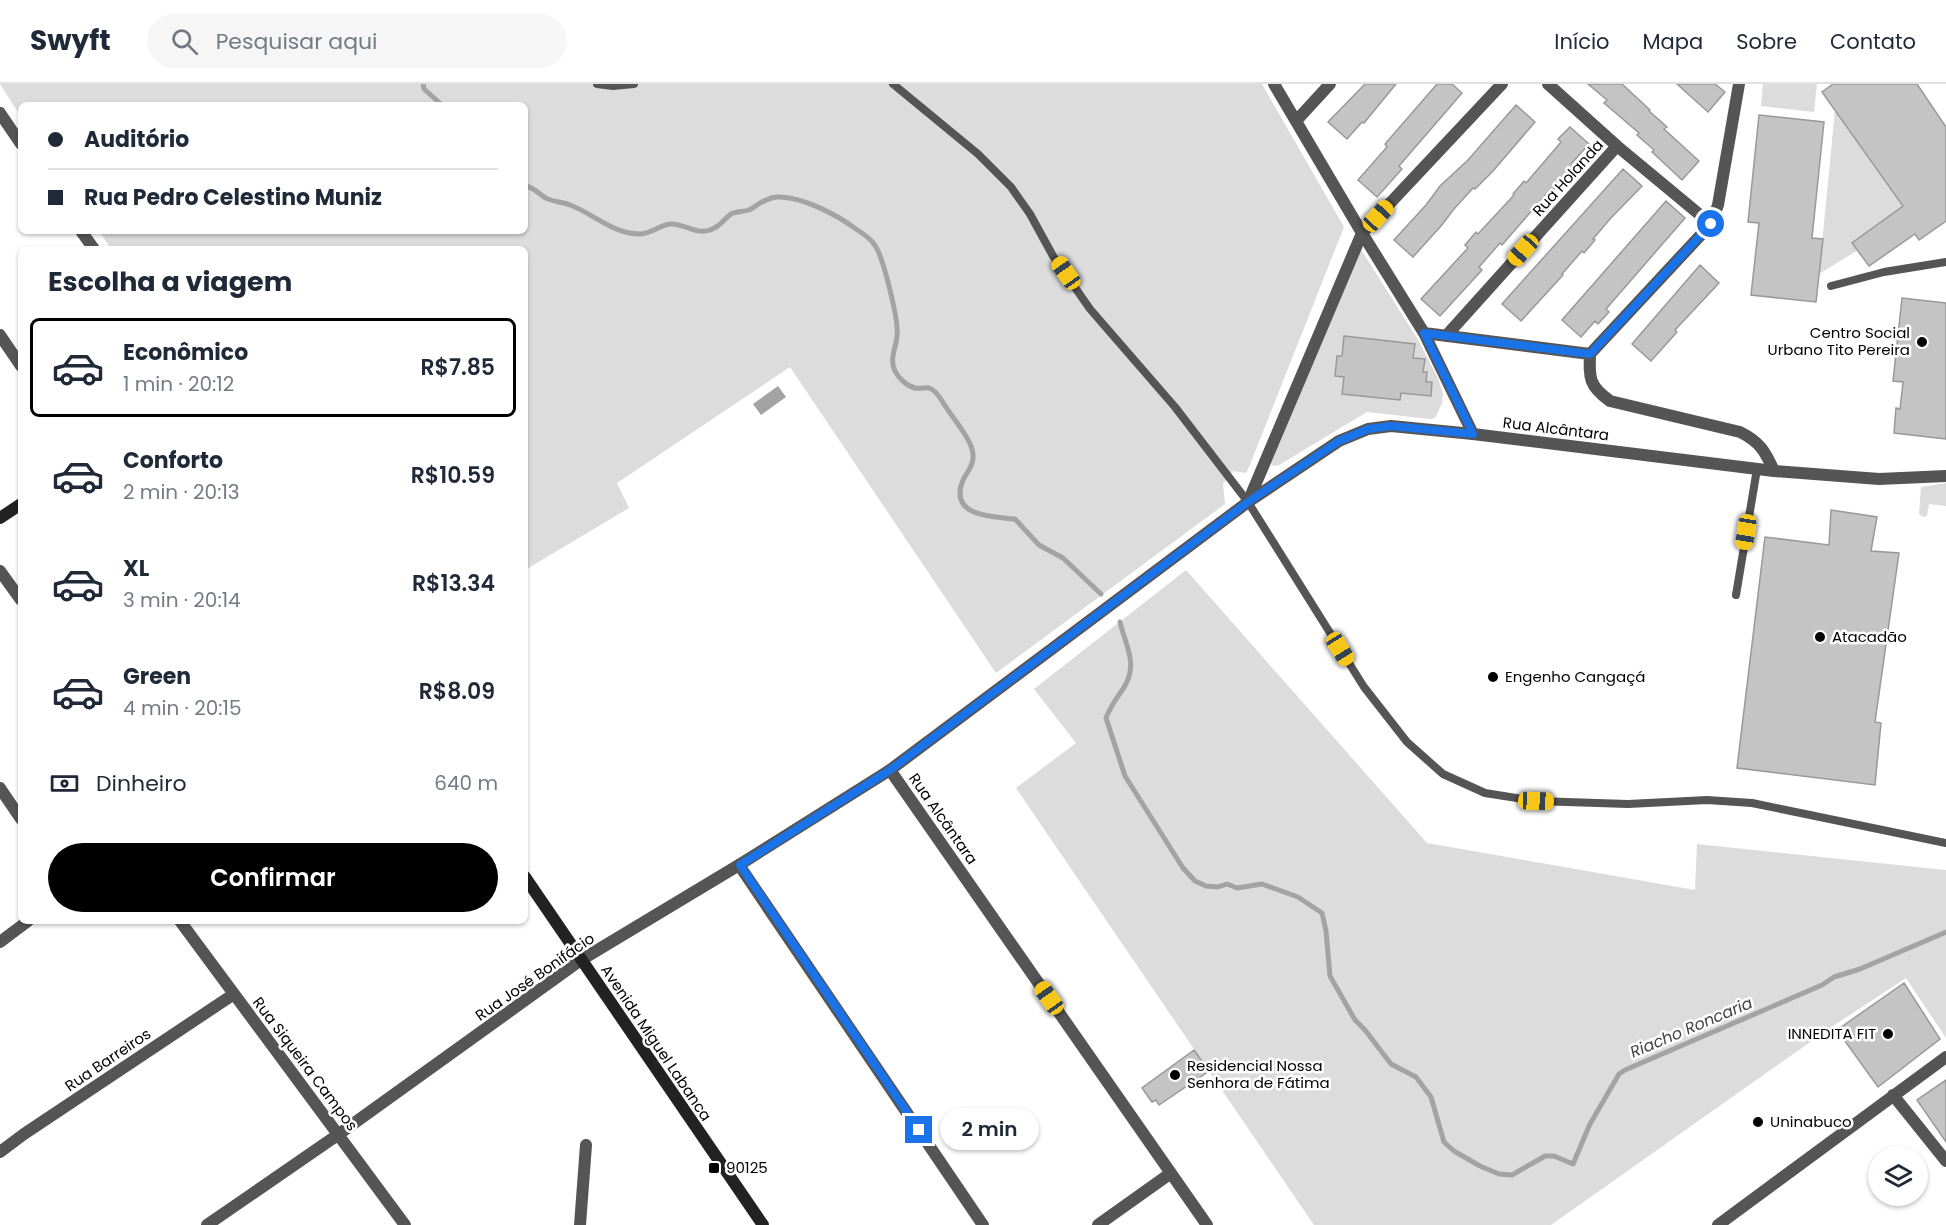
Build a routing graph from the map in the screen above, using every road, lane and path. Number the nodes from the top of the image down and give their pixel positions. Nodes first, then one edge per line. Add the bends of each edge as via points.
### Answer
1 (597, 84) edge
2 (634, 84) edge
3 (893, 84) edge
4 (1274, 84) edge
5 (1330, 84) edge
6 (1502, 84) edge
7 (1548, 84) edge
8 (1739, 84) edge
9 (0, 113) edge
10 (1296, 121) junction
11 (18, 140) edge
12 (1617, 146) junction
13 (1711, 224) junction
14 (1362, 233) junction
15 (1946, 262) edge
16 (1831, 286) dead end
17 (1424, 333) junction
18 (0, 335) edge
19 (1446, 336) junction
20 (1590, 354) junction
21 (18, 362) edge
22 (1473, 434) junction
23 (1756, 469) junction
24 (1774, 471) junction
25 (1946, 476) edge
26 (1248, 502) junction
27 (18, 506) edge
28 (0, 518) edge
29 (0, 571) edge
30 (1736, 595) dead end
31 (18, 596) edge
32 (890, 770) junction
33 (0, 788) edge
34 (18, 815) edge
35 (1946, 843) edge
36 (740, 865) junction
37 (528, 881) edge
38 (24, 924) edge
39 (182, 924) edge
40 (0, 942) edge
41 (581, 960) junction
42 (234, 994) junction
43 (1946, 1057) edge
44 (1893, 1095) junction
45 (339, 1134) junction
46 (586, 1145) dead end
47 (0, 1152) edge
48 (1946, 1161) edge
49 (1171, 1173) junction
50 (1720, 1224) edge
51 (207, 1225) edge
52 (405, 1225) edge
53 (580, 1225) edge
54 (763, 1225) edge
55 (983, 1225) edge
56 (1098, 1225) edge
57 (1207, 1225) edge

1 - 2 lane
3 - 26 lane via 978,154 1011,187 1090,309 1175,407
4 - 10 street
5 - 10 street
6 - 14 street
7 - 12 street
8 - 13 street via 1718,206
9 - 11 street
10 - 14 street
12 - 13 street
12 - 19 street, Rua Holanda
13 - 20 street
14 - 17 street
14 - 26 street
15 - 16 lane
17 - 19 street
17 - 22 street
18 - 21 street
19 - 20 street
20 - 24 street via 1590,377 1596,391 1610,401 1740,432 1754,438
22 - 23 street, Rua Alcântara
22 - 26 street, Rua Alcântara via 1391,426 1368,429 1339,441
23 - 24 street, Rua Alcântara
23 - 30 lane
24 - 25 street, Rua Alcântara via 1879,479
26 - 32 street, Rua Alcântara
26 - 35 lane via 1364,687 1407,742 1443,774 1485,793 1536,801 1752,803
27 - 28 main road
29 - 31 street
32 - 36 street, Rua José Bonifácio
32 - 49 street, Rua Alcântara
33 - 34 street
36 - 41 street, Rua José Bonifácio
36 - 55 street
37 - 41 main road, Avenida Miguel Labanca
38 - 40 street
39 - 42 street, Rua Siqueira Campos
41 - 45 street, Rua José Bonifácio
41 - 54 main road, Avenida Miguel Labanca
42 - 45 street, Rua Siqueira Campos
42 - 47 street, Rua Barreiros
43 - 44 street
44 - 48 street
44 - 50 street
45 - 51 street, Rua José Bonifácio
45 - 52 street, Rua Siqueira Campos
46 - 53 street
49 - 56 street
49 - 57 street, Rua Alcântara

